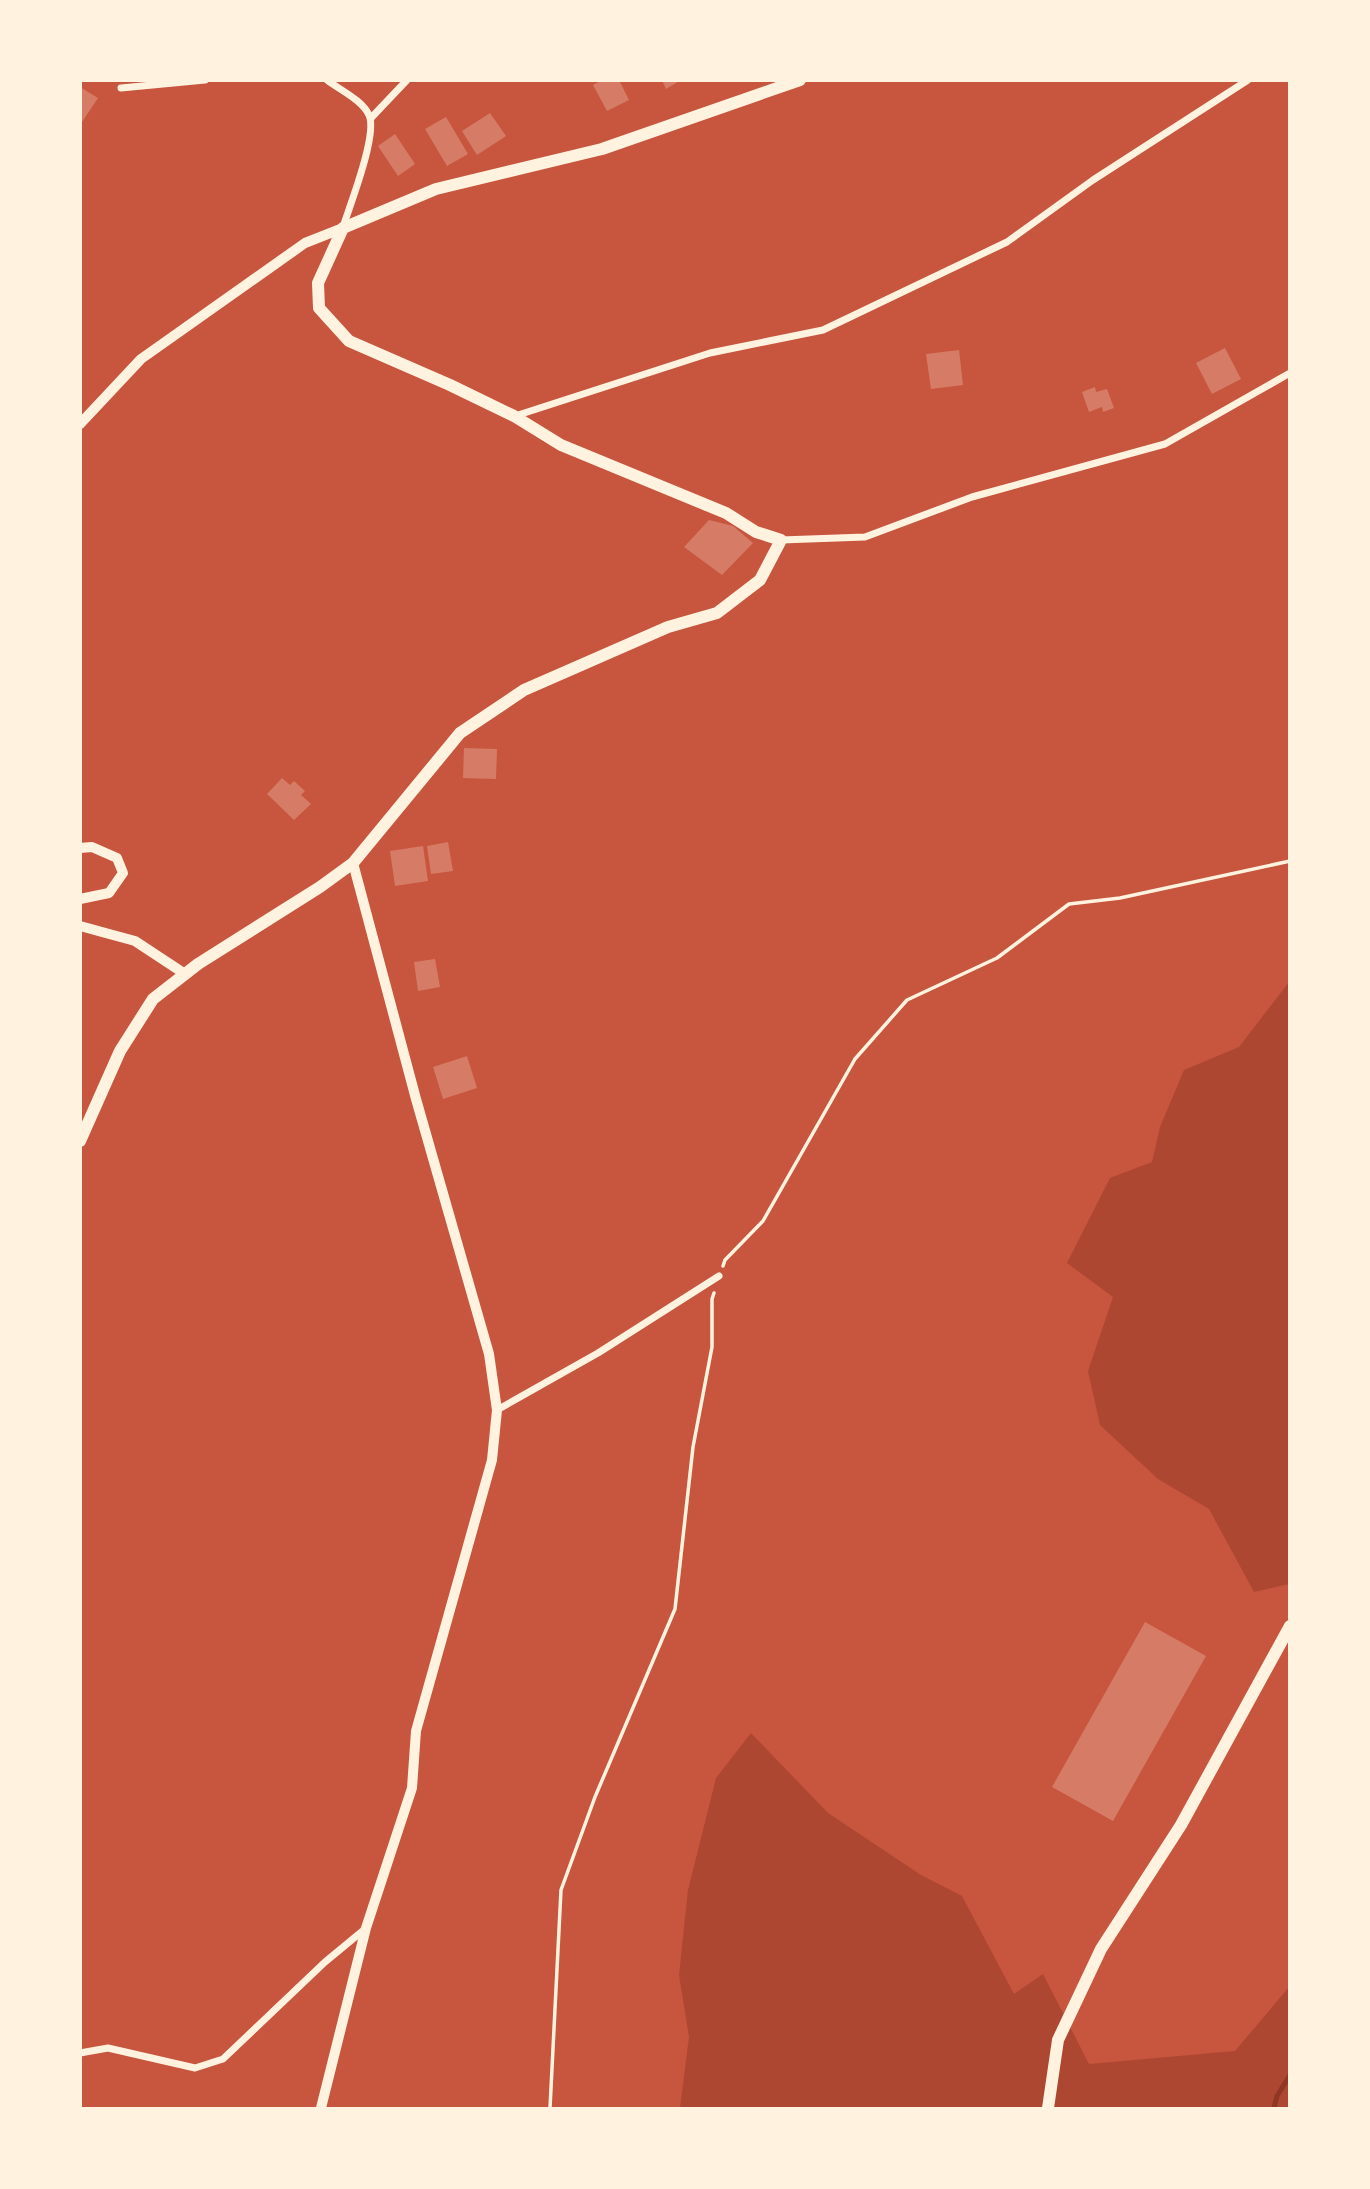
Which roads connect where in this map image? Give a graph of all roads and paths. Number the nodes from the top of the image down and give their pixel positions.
1 (205, 80) edge
2 (327, 80) edge
3 (407, 80) edge
4 (1248, 80) edge
5 (795, 81) edge
6 (121, 88) dead end
7 (371, 118) junction
8 (343, 228) junction
9 (1290, 373) edge
10 (514, 416) junction
11 (80, 424) edge
12 (781, 540) junction
13 (80, 848) edge
14 (1290, 860) edge
15 (353, 863) junction
16 (80, 899) edge
17 (80, 926) edge
18 (185, 974) junction
19 (80, 1141) edge
20 (719, 1276) junction
21 (497, 1410) junction
22 (1290, 1626) edge
23 (366, 1928) junction
24 (80, 2053) edge
25 (321, 2109) edge
26 (550, 2109) edge
27 (1048, 2109) edge

1 - 6 street
2 - 7 street
3 - 7 street
4 - 10 street
5 - 8 main road
7 - 8 street
8 - 10 main road
8 - 11 street
9 - 12 street
10 - 12 main road
12 - 15 main road
13 - 16 street
14 - 20 path
15 - 18 main road
15 - 21 street
17 - 18 street
18 - 19 main road
20 - 21 street
20 - 26 path
21 - 23 street
22 - 27 main road
23 - 24 street
23 - 25 street

